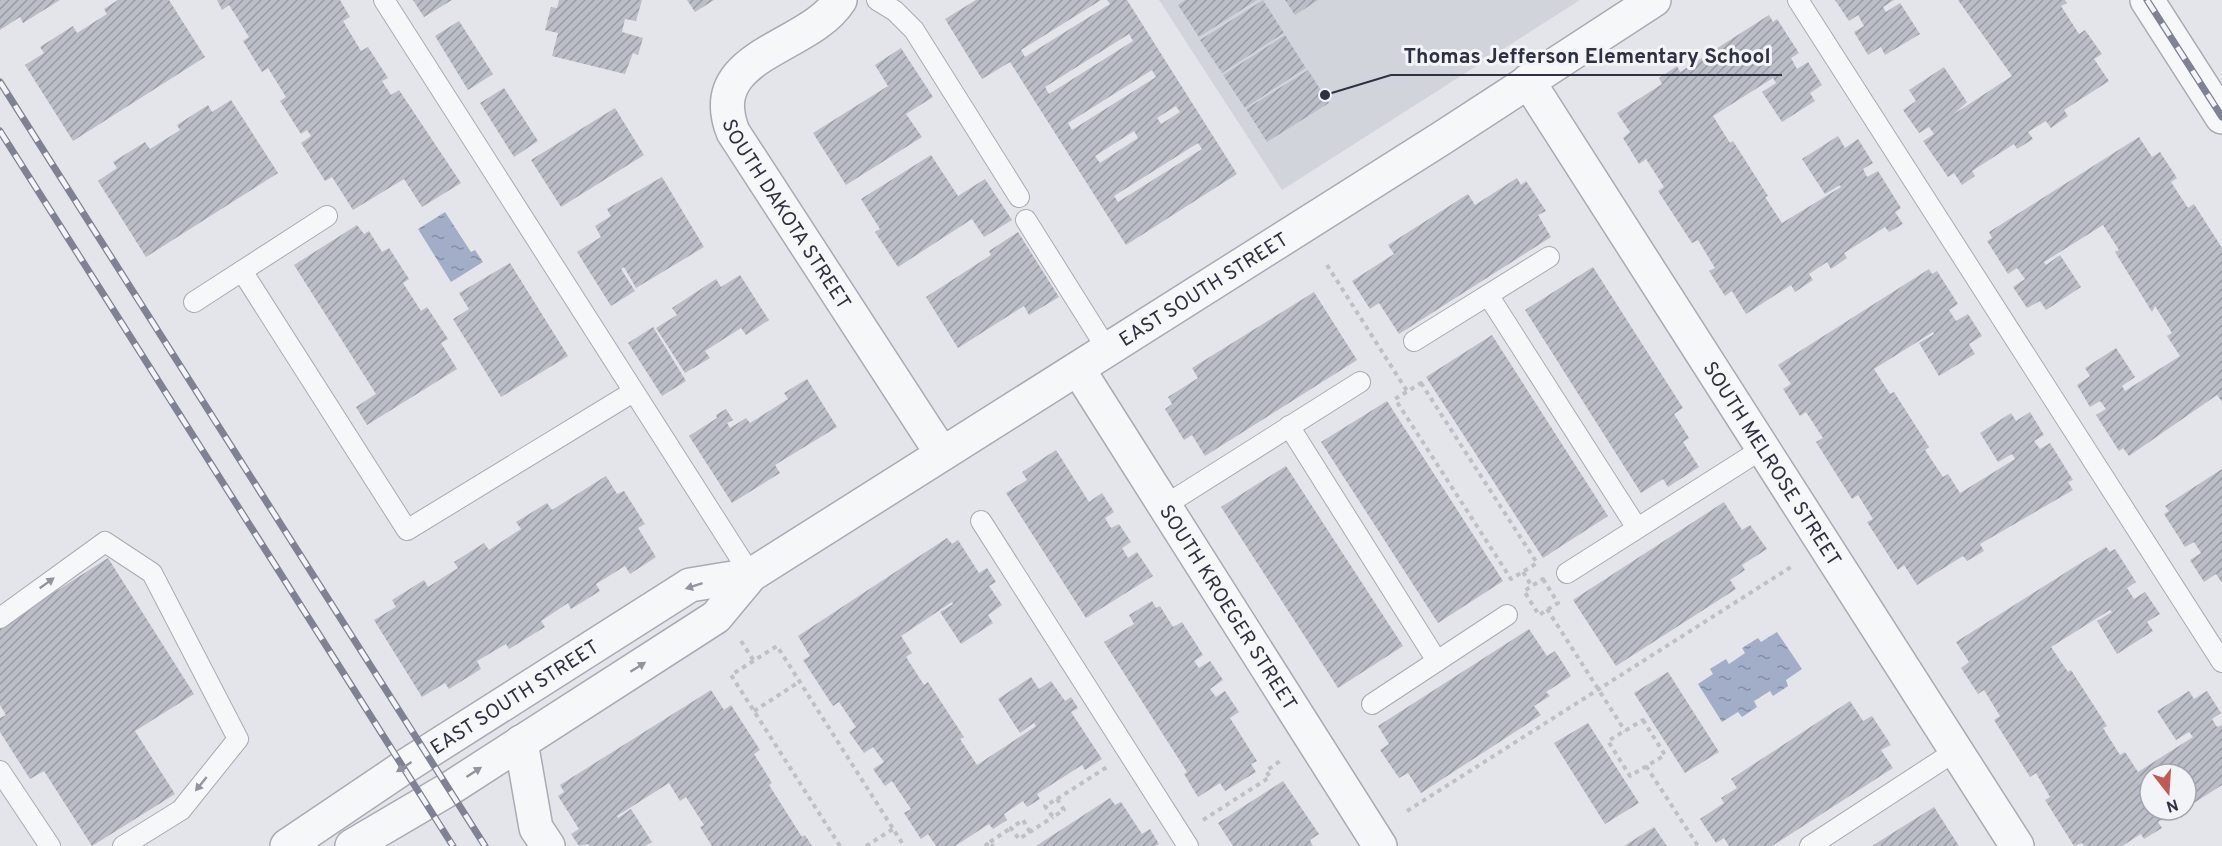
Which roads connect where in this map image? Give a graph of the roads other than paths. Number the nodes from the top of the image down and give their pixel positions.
1 (384, 0) edge
2 (840, 0) edge
3 (877, 0) edge
4 (1654, 0) edge
5 (1798, 0) edge
6 (2147, 0) edge
7 (1528, 81) junction
8 (2222, 117) edge
9 (1019, 197) dead end
10 (327, 216) dead end
11 (1026, 220) dead end
12 (1549, 257) dead end
13 (242, 272) junction
14 (1488, 295) junction
15 (195, 302) dead end
16 (1414, 341) dead end
17 (1107, 349) junction
18 (1078, 369) junction
19 (1360, 382) dead end
20 (633, 392) junction
21 (1289, 426) junction
22 (1762, 449) junction
23 (942, 454) junction
24 (1164, 506) junction
25 (981, 521) dead end
26 (1637, 528) junction
27 (1567, 573) dead end
28 (751, 575) junction
29 (1507, 615) dead end
30 (0, 618) edge
31 (1437, 661) junction
32 (2222, 662) edge
33 (1372, 704) dead end
34 (521, 741) junction
35 (1957, 750) junction
36 (0, 771) edge
37 (542, 837) edge
38 (1836, 839) edge
39 (1184, 840) edge
40 (50, 846) edge
41 (123, 846) edge
42 (287, 846) edge
43 (352, 846) edge
44 (1380, 846) edge
45 (1810, 846) edge
46 (2018, 846) edge

1 - 20 lane
2 - 23 street, SOUTH DAKOTA STREET
3 - 9 lane
4 - 7 street, EAST SOUTH STREET
5 - 32 lane
6 - 8 street
7 - 17 street, EAST SOUTH STREET
7 - 22 street, SOUTH MELROSE STREET
10 - 13 lane
11 - 17 lane
12 - 14 lane
13 - 15 lane
13 - 20 lane
14 - 16 lane
14 - 26 lane
17 - 18 street, EAST SOUTH STREET
18 - 23 street, EAST SOUTH STREET
18 - 24 street, SOUTH KROEGER STREET
19 - 21 lane
20 - 28 lane
21 - 24 lane
21 - 31 lane
22 - 26 lane
22 - 35 street, SOUTH MELROSE STREET
23 - 28 street, EAST SOUTH STREET
24 - 44 street, SOUTH KROEGER STREET
25 - 39 lane
26 - 27 lane
34 -> 28 street, EAST SOUTH STREET
28 -> 42 street, EAST SOUTH STREET
29 - 31 lane
30 -> 41 lane
31 - 33 lane
34 - 37 street
43 -> 34 street, EAST SOUTH STREET
35 - 38 lane
35 - 46 street, SOUTH MELROSE STREET
36 - 40 lane
38 - 45 lane

